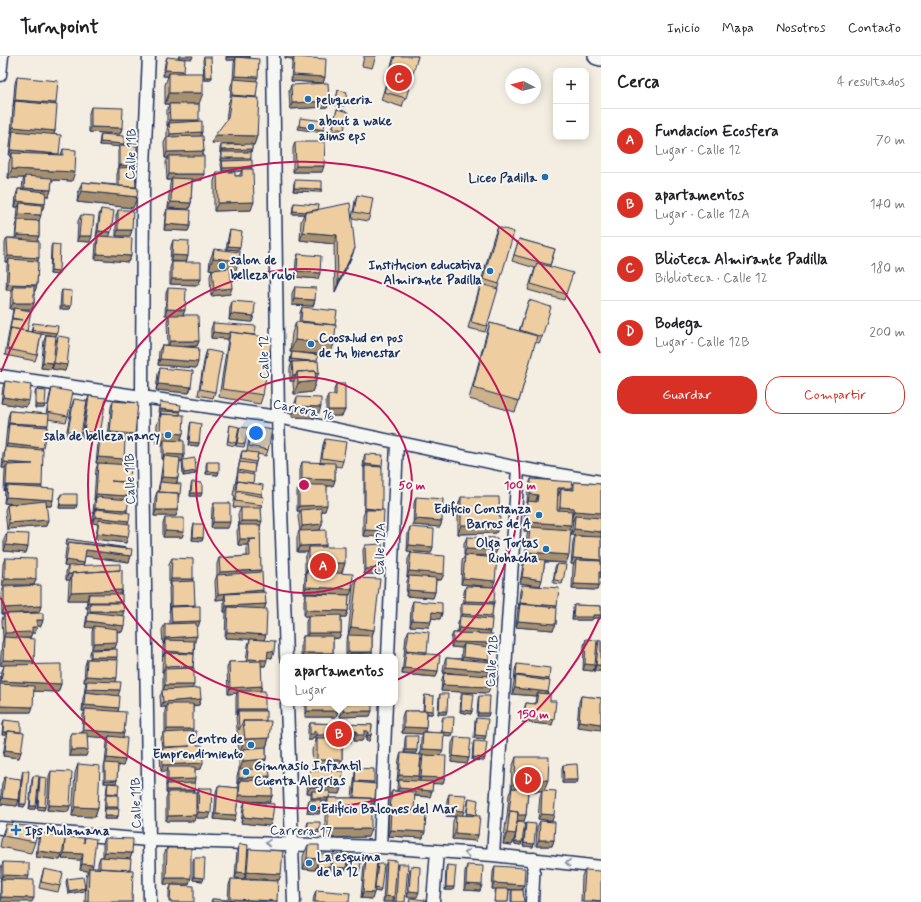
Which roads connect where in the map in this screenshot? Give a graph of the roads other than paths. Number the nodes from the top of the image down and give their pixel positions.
1 (2, 56) edge
2 (149, 56) edge
3 (273, 56) edge
4 (597, 56) edge
5 (601, 57) edge
6 (0, 75) edge
7 (0, 376) edge
8 (142, 396) junction
9 (278, 417) junction
10 (397, 443) junction
11 (518, 468) junction
12 (601, 482) edge
13 (286, 654) edge
14 (388, 654) edge
15 (287, 706) edge
16 (386, 706) edge
17 (0, 828) edge
18 (149, 840) junction
19 (292, 844) junction
20 (380, 847) junction
21 (437, 851) junction
22 (493, 855) junction
23 (534, 859) junction
24 (601, 867) edge
25 (150, 902) edge
26 (294, 902) edge
27 (433, 902) edge
28 (532, 902) edge

1 - 6 street
2 - 8 street, Calle 11B
3 - 9 street, Calle 12
4 - 5 main road
7 - 8 street, Carrera 16
8 - 9 street, Carrera 16
8 - 18 street, Calle 11B
9 - 10 street, Carrera 16
9 - 13 street, Calle 12
10 - 11 street, Carrera 16
10 - 14 street, Calle 12A
11 - 12 street, Carrera 16
11 - 22 street, Calle 12B
15 - 19 street
16 - 20 street
17 - 18 street, Carrera 17
19 -> 18 street, Carrera 17
18 - 25 street, Calle 11B
19 - 20 street, Carrera 17
19 - 26 street
20 - 21 street, Carrera 17
22 -> 21 street, Carrera 17
21 - 27 street
22 - 23 street, Carrera 17
24 -> 23 street, Carrera 17
23 - 28 street

